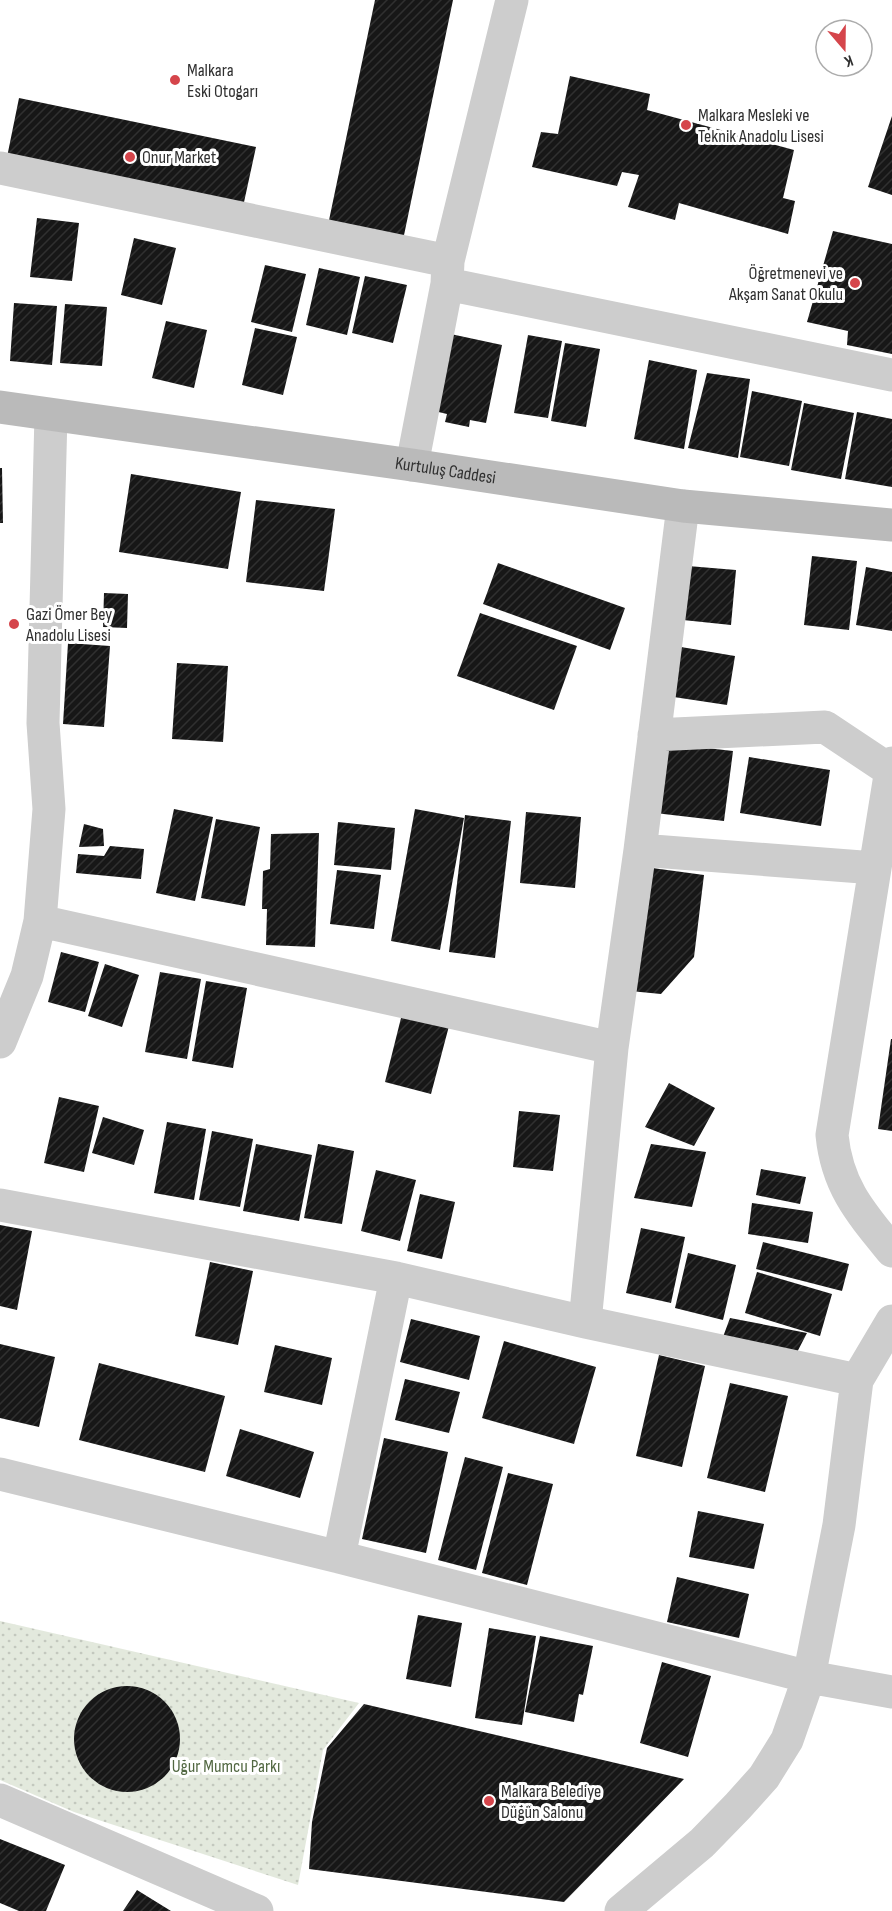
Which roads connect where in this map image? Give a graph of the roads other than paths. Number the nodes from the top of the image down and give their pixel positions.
1 (512, 0) edge
2 (0, 168) edge
3 (447, 273) junction
4 (892, 375) edge
5 (0, 407) edge
6 (51, 416) junction
7 (412, 465) junction
8 (682, 506) junction
9 (892, 525) edge
10 (654, 735) junction
11 (891, 767) edge
12 (640, 850) junction
13 (875, 868) junction
14 (40, 921) junction
15 (1, 1037) edge
16 (612, 1048) junction
17 (0, 1205) edge
18 (892, 1251) edge
19 (396, 1278) junction
20 (892, 1320) edge
21 (585, 1322) junction
22 (857, 1380) junction
23 (0, 1474) edge
24 (339, 1557) junction
25 (808, 1677) junction
26 (892, 1692) edge
27 (0, 1800) edge
28 (257, 1911) edge
29 (621, 1911) edge

1 - 3 street
2 - 3 street
3 - 4 street
3 - 7 street
5 - 6 street, Kurtuluş Caddesi
6 - 7 street, Kurtuluş Caddesi
6 - 14 street
7 - 8 street, Kurtuluş Caddesi
8 - 9 street, Kurtuluş Caddesi
8 - 10 street
10 - 11 street
10 - 12 street
11 - 13 street
12 - 13 street
12 - 16 street
13 - 18 street
14 - 15 street
14 - 16 street
16 - 21 street
17 - 19 street
19 - 21 street
19 - 24 street
20 - 22 street
21 - 22 street
22 - 25 street
23 - 24 street
24 - 25 street
25 - 26 street
25 - 29 street
27 - 28 street

